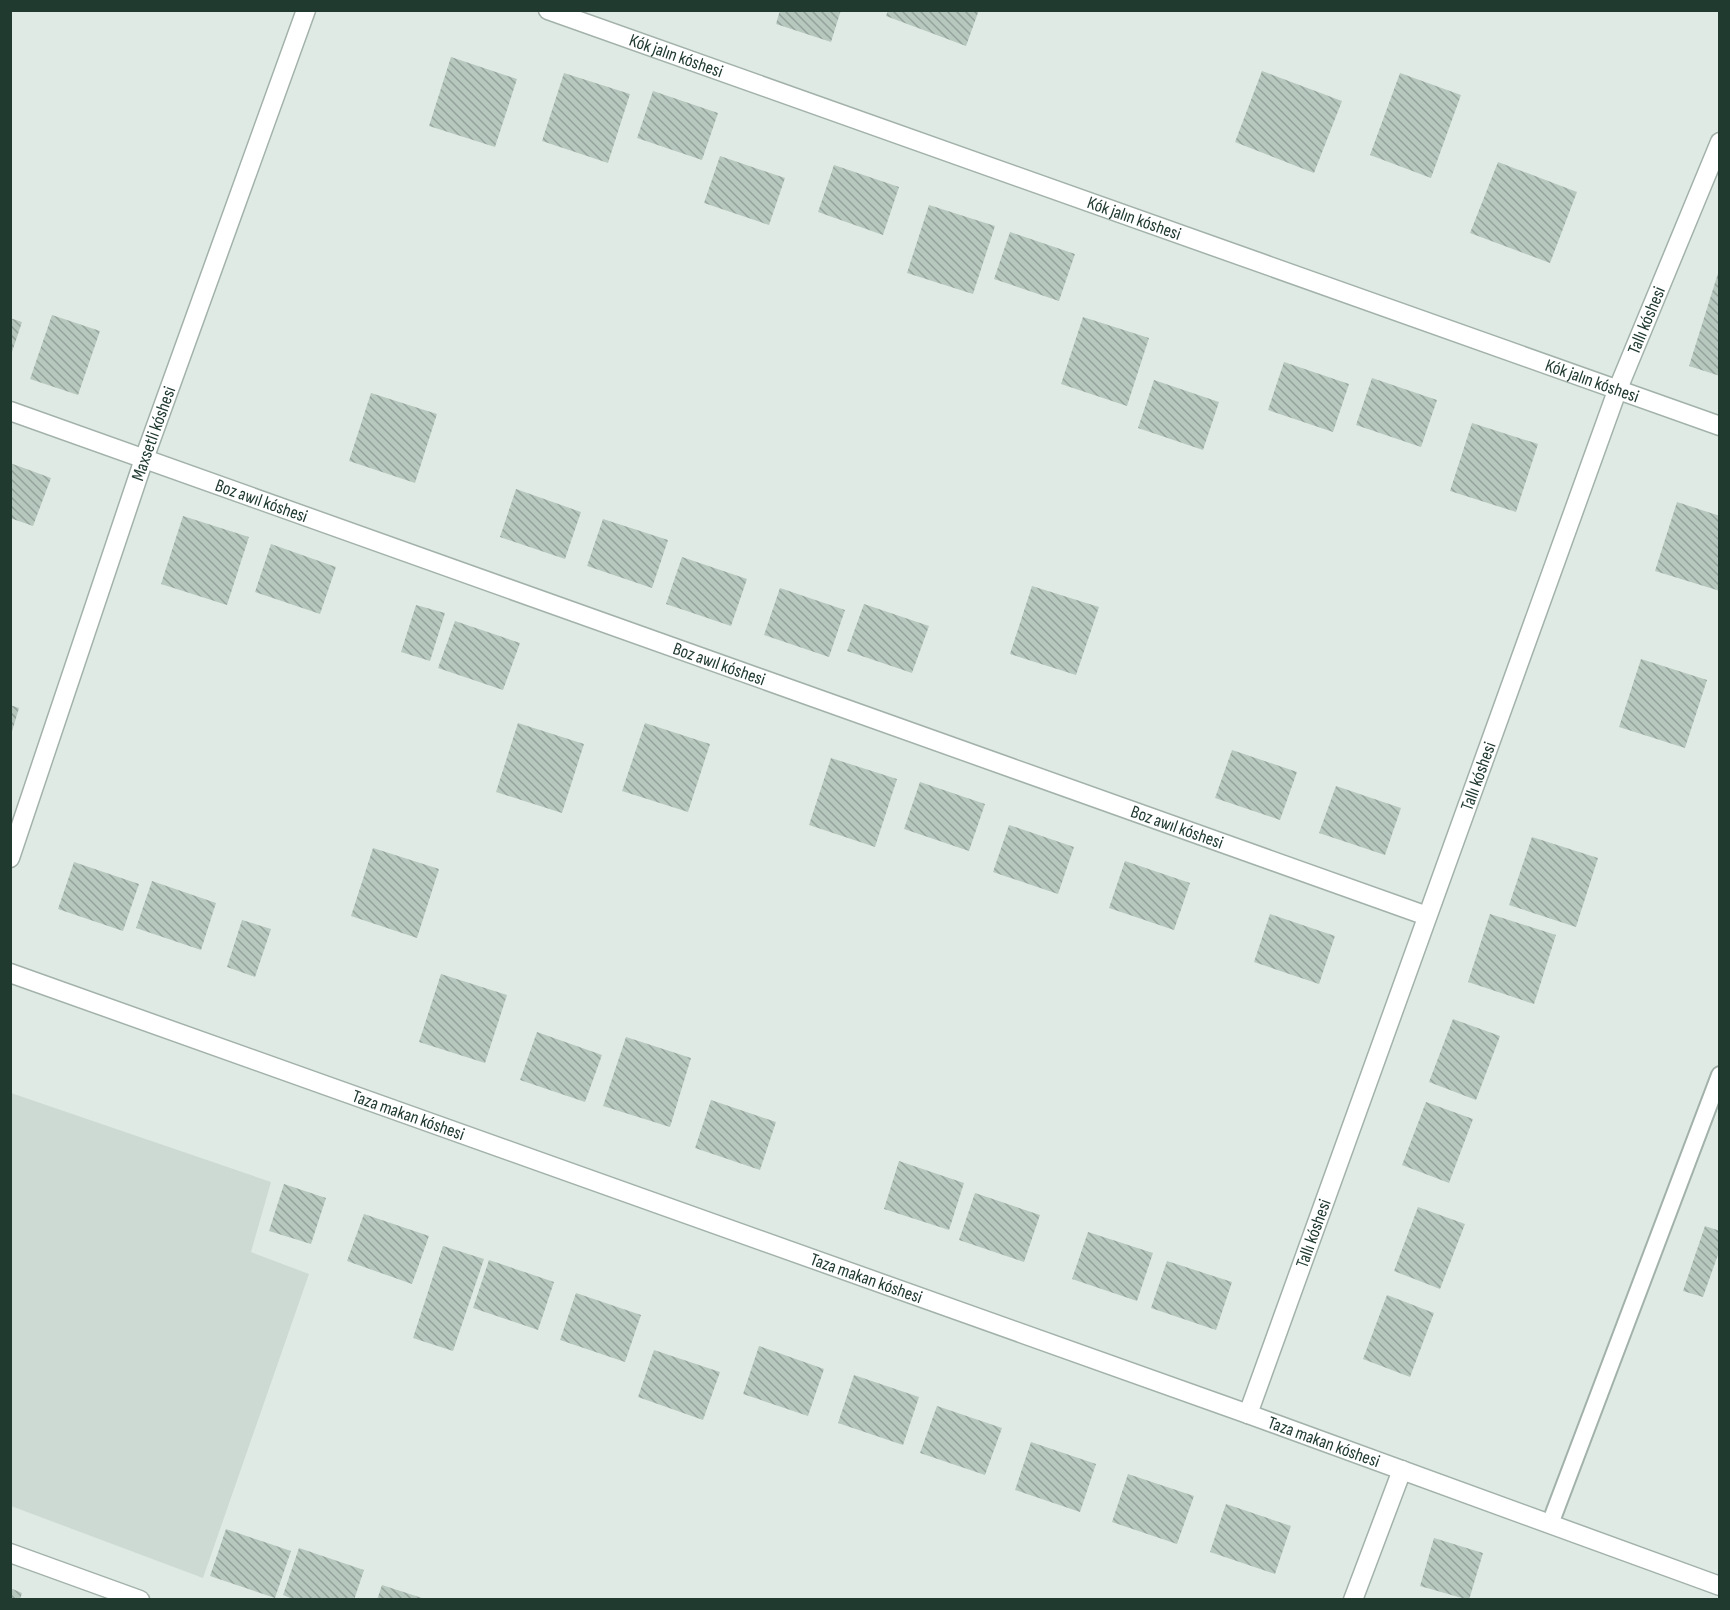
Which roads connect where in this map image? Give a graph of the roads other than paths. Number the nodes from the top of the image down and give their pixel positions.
1 (306, 10) edge
2 (548, 10) edge
3 (1719, 142) edge
4 (1617, 391) junction
5 (10, 411) edge
6 (1719, 426) edge
7 (144, 459) junction
8 (10, 858) edge
9 (1427, 916) junction
10 (10, 973) edge
11 (1719, 1075) edge
12 (1248, 1414) junction
13 (1402, 1470) junction
14 (1550, 1524) junction
15 (10, 1553) edge
16 (1719, 1586) edge
17 (140, 1599) edge
18 (1353, 1599) edge

1 - 7 street, Maxsetli kóshesi
2 - 4 street, Kók jalın kóshesi
3 - 4 street, Tallı kóshesi
4 - 6 street, Kók jalın kóshesi
4 - 9 street, Tallı kóshesi
5 - 7 street, Boz awıl kóshesi
7 - 8 street, Maxsetli kóshesi
7 - 9 street, Boz awıl kóshesi
9 - 12 street, Tallı kóshesi
10 - 12 street, Taza makan kóshesi
11 - 14 lane
12 - 13 street, Taza makan kóshesi
13 - 14 street, Taza makan kóshesi
13 - 18 street
14 - 16 street, Taza makan kóshesi
15 - 17 street

